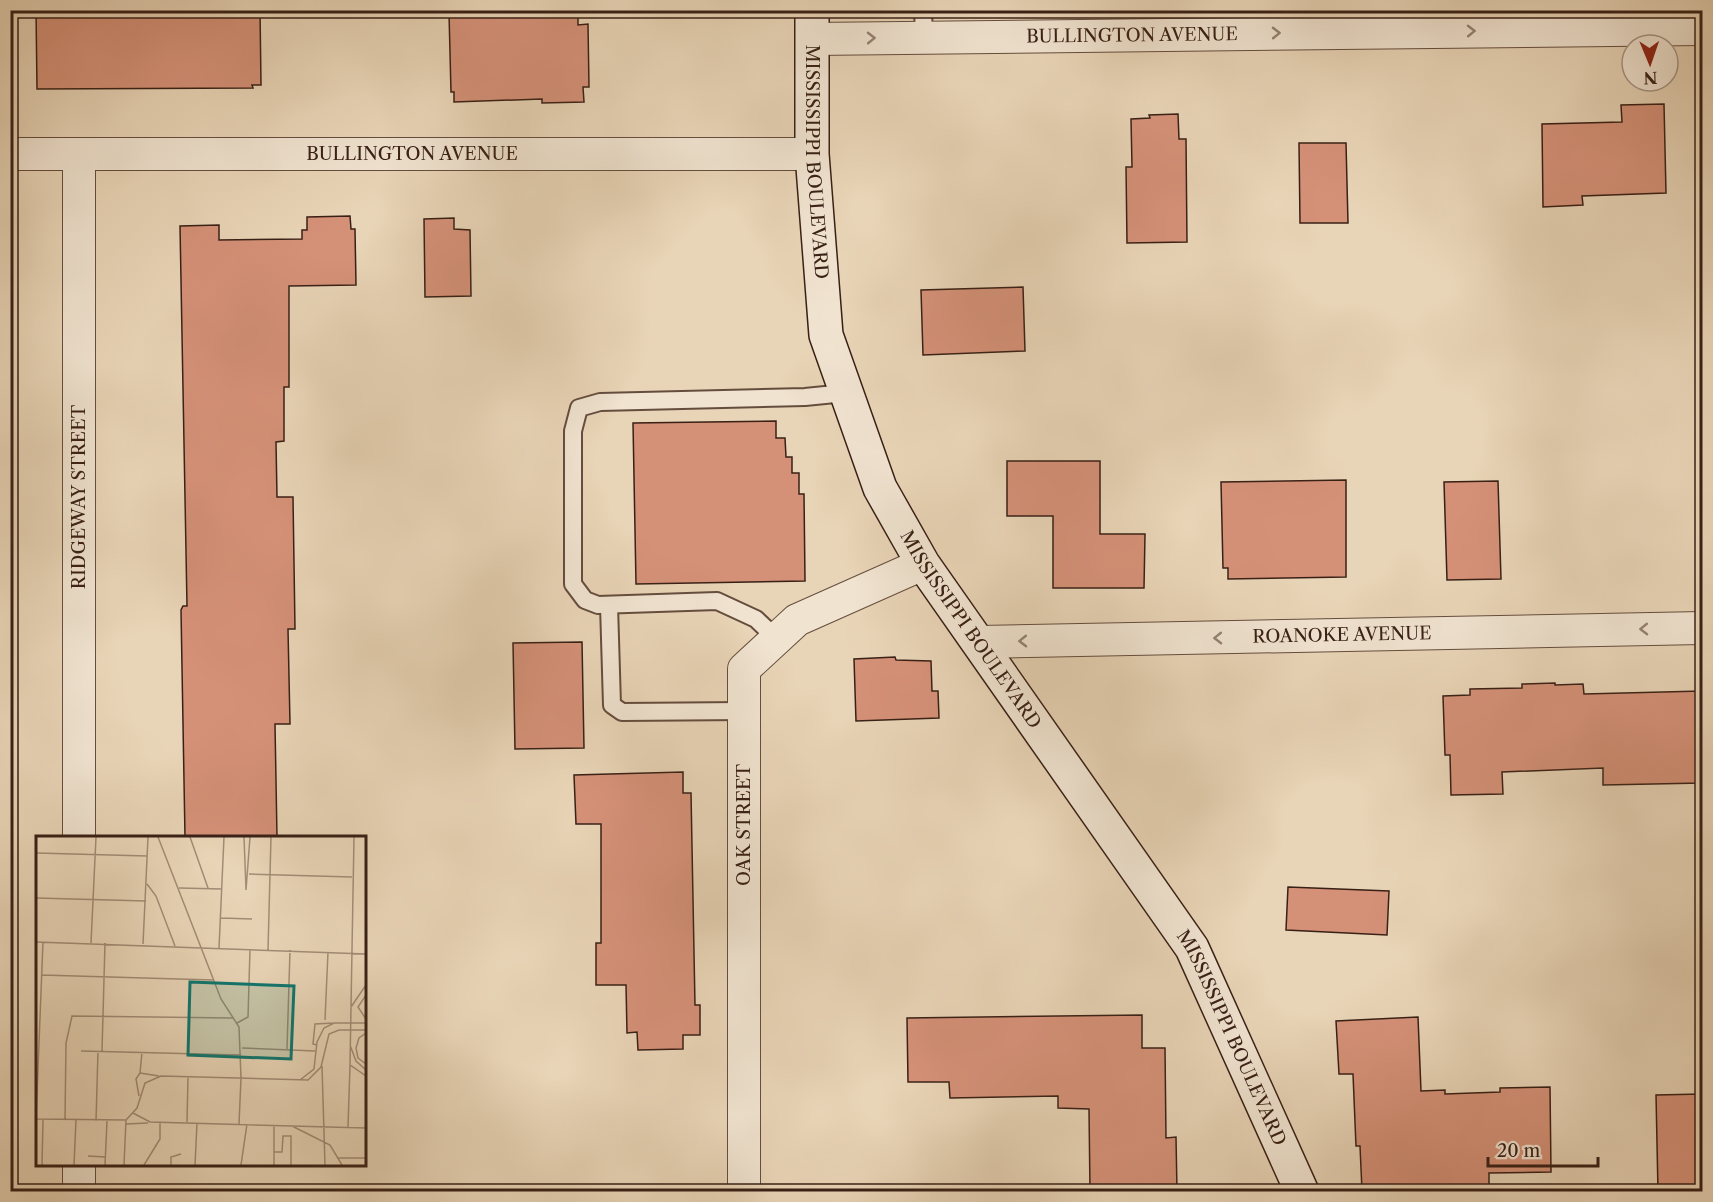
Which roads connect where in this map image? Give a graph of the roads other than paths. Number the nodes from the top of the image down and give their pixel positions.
1 (1320, 22) edge
2 (923, 24) edge
3 (812, 25) edge
4 (1702, 29) edge
5 (10, 154) edge
6 (812, 154) junction
7 (80, 156) junction
8 (845, 393) junction
9 (923, 564) junction
10 (609, 605) junction
11 (1702, 628) edge
12 (776, 638) junction
13 (980, 642) junction
14 (744, 711) junction
15 (79, 836) edge
16 (79, 1166) edge
17 (79, 1191) edge
18 (744, 1191) edge
19 (1302, 1191) edge

2 -> 1 street, BULLINGTON AVENUE
1 -> 4 street, BULLINGTON AVENUE
3 -> 2 street, BULLINGTON AVENUE
3 - 6 main road, MISSISSIPPI BOULEVARD
5 - 7 street, BULLINGTON AVENUE
6 - 7 street, BULLINGTON AVENUE
6 - 8 main road, MISSISSIPPI BOULEVARD
7 - 15 street, RIDGEWAY STREET
8 - 9 main road, MISSISSIPPI BOULEVARD
8 - 10 lane
9 - 12 street, OAK STREET
9 - 13 main road, MISSISSIPPI BOULEVARD
10 - 12 lane
10 - 14 lane
11 -> 13 street, ROANOKE AVENUE
12 - 14 street, OAK STREET
13 - 19 main road, MISSISSIPPI BOULEVARD
14 - 18 street, OAK STREET
16 - 17 street

